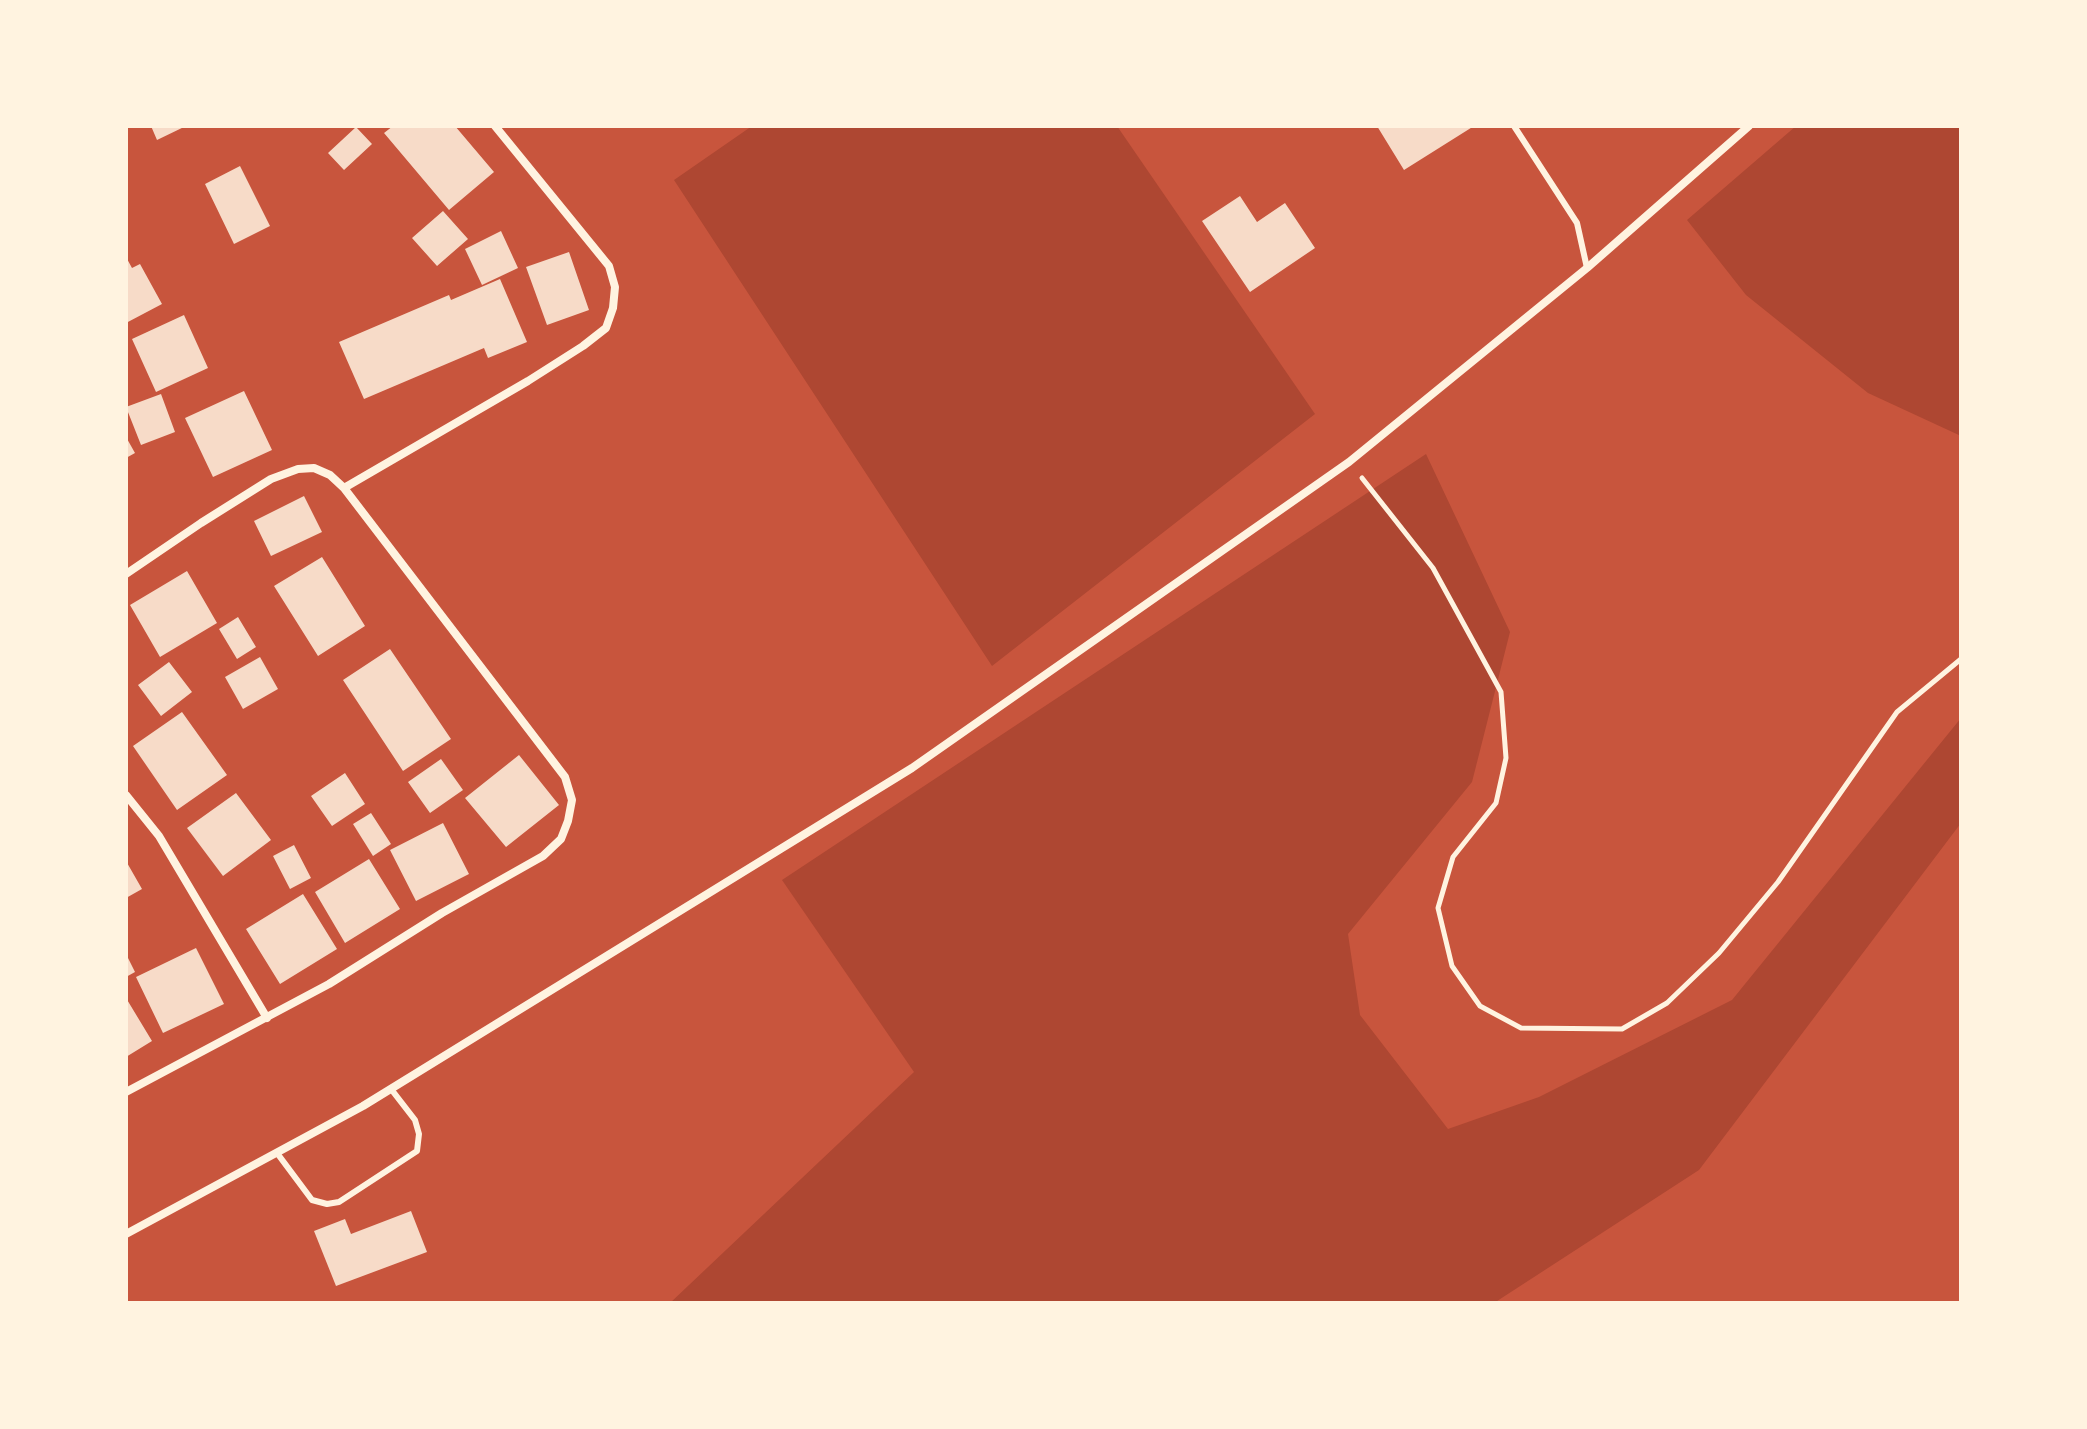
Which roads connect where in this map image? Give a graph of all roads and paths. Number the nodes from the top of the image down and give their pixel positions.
1 (495, 126) edge
2 (1514, 126) edge
3 (1749, 126) edge
4 (1587, 268) junction
5 (1349, 462) junction
6 (344, 488) junction
7 (126, 574) edge
8 (1961, 659) edge
9 (126, 795) edge
10 (267, 1018) junction
11 (391, 1089) junction
12 (126, 1092) edge
13 (277, 1153) junction
14 (126, 1234) edge

1 - 6 street
2 - 4 lane
3 - 4 street
4 - 5 street
5 - 8 path
5 - 11 street
6 - 7 street
6 - 10 street
9 - 10 street
10 - 12 street
11 - 13 street
11 - 13 lane
13 - 14 street

